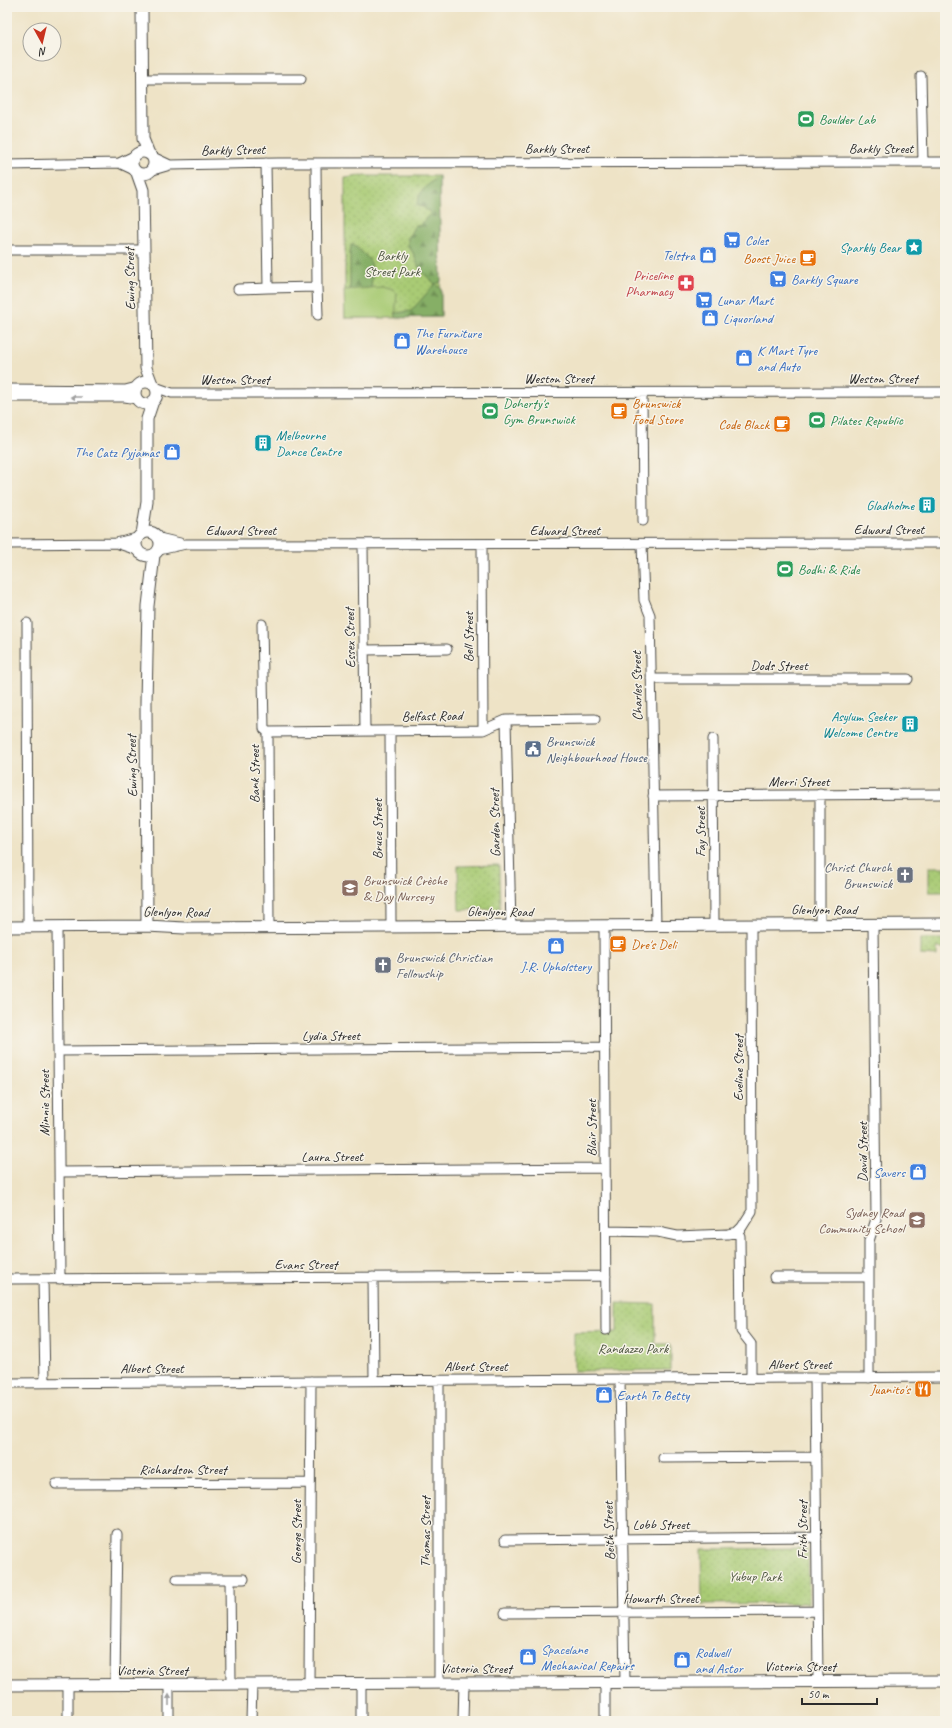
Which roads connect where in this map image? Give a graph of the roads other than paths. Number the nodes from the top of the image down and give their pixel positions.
1 (142, 7) edge
2 (921, 76) dead end
3 (301, 78) dead end
4 (142, 79) junction
5 (143, 139) junction
6 (135, 155) junction
7 (151, 155) junction
8 (923, 162) junction
9 (945, 162) edge
10 (119, 163) junction
11 (266, 163) junction
12 (316, 163) junction
13 (7, 165) edge
14 (170, 165) junction
15 (136, 171) junction
16 (151, 171) junction
17 (143, 190) junction
18 (7, 250) edge
19 (144, 250) junction
20 (317, 287) junction
21 (268, 288) junction
22 (238, 289) dead end
23 (318, 315) dead end
24 (146, 368) junction
25 (138, 386) junction
26 (154, 386) junction
27 (642, 392) junction
28 (945, 392) edge
29 (10, 393) edge
30 (172, 393) junction
31 (139, 400) junction
32 (154, 400) junction
33 (147, 419) junction
34 (147, 502) junction
35 (643, 521) dead end
36 (140, 536) junction
37 (156, 536) junction
38 (116, 543) junction
39 (945, 543) edge
40 (7, 544) edge
41 (186, 544) junction
42 (363, 544) junction
43 (482, 544) junction
44 (642, 544) junction
45 (140, 552) junction
46 (156, 552) junction
47 (148, 606) junction
48 (27, 623) dead end
49 (262, 624) dead end
50 (447, 649) dead end
51 (364, 650) junction
52 (908, 679) dead end
53 (651, 680) junction
54 (595, 719) dead end
55 (506, 720) junction
56 (483, 730) junction
57 (364, 731) junction
58 (390, 731) junction
59 (268, 732) junction
60 (713, 739) dead end
61 (820, 794) junction
62 (945, 794) edge
63 (713, 795) junction
64 (653, 796) junction
65 (820, 924) junction
66 (873, 924) junction
67 (945, 924) edge
68 (656, 925) junction
69 (714, 925) junction
70 (751, 925) junction
71 (148, 926) junction
72 (391, 926) junction
73 (512, 926) junction
74 (604, 926) junction
75 (28, 927) junction
76 (269, 927) junction
77 (7, 928) edge
78 (57, 928) junction
79 (605, 1047) junction
80 (58, 1051) junction
81 (605, 1168) junction
82 (59, 1172) junction
83 (606, 1231) junction
84 (737, 1232) junction
85 (606, 1276) junction
86 (373, 1277) junction
87 (774, 1277) dead end
88 (869, 1277) junction
89 (7, 1279) edge
90 (43, 1279) junction
91 (60, 1279) junction
92 (606, 1330) dead end
93 (945, 1377) edge
94 (751, 1378) junction
95 (815, 1378) junction
96 (869, 1378) junction
97 (620, 1379) junction
98 (374, 1380) junction
99 (439, 1380) junction
100 (311, 1381) junction
101 (7, 1382) edge
102 (45, 1382) junction
103 (816, 1457) junction
104 (662, 1458) dead end
105 (310, 1483) junction
106 (56, 1484) dead end
107 (117, 1534) dead end
108 (817, 1537) junction
109 (623, 1539) junction
110 (505, 1540) dead end
111 (230, 1579) junction
112 (244, 1579) dead end
113 (177, 1580) dead end
114 (817, 1611) junction
115 (624, 1612) junction
116 (505, 1613) dead end
117 (818, 1681) junction
118 (945, 1681) edge
119 (605, 1682) junction
120 (625, 1682) junction
121 (438, 1683) junction
122 (464, 1683) junction
123 (231, 1684) junction
124 (252, 1684) junction
125 (309, 1684) junction
126 (361, 1684) junction
127 (7, 1685) edge
128 (68, 1685) junction
129 (115, 1685) junction
130 (170, 1685) junction
131 (68, 1721) edge
132 (169, 1721) edge
133 (251, 1721) edge
134 (361, 1721) edge
135 (463, 1721) edge
136 (605, 1721) edge

1 - 4 street
2 - 8 street
3 - 4 street
4 - 5 street
5 - 6 street
5 - 7 street
6 - 7 street
6 - 10 street
6 - 15 street
7 - 14 street, Barkly Street
7 - 16 street
8 - 9 street, Barkly Street
8 - 12 street, Barkly Street
10 - 13 street
10 - 15 street
11 - 12 street, Barkly Street
11 - 14 street, Barkly Street
11 - 21 street
12 - 20 street
14 - 16 street, Barkly Street
15 - 16 street
15 - 17 street, Ewing Street
16 - 17 street, Ewing Street
17 - 19 street, Ewing Street
18 - 19 street
19 - 24 street, Ewing Street
20 - 21 street
20 - 23 street
21 - 22 street
24 - 25 street, Ewing Street
24 - 26 street, Ewing Street
25 - 26 street
25 - 29 street
25 - 31 street
26 - 30 street, Weston Street
26 - 32 street
27 - 28 street, Weston Street
27 - 30 street, Weston Street
27 - 35 street
31 -> 29 street
30 - 32 street, Weston Street
31 - 32 street
31 - 33 street
32 - 33 street
33 - 34 street
34 - 36 street
34 - 37 street
36 - 37 street
36 - 38 street
36 - 45 street
37 - 41 street, Edward Street
37 - 46 street
38 - 40 street
38 - 45 street
39 - 44 street, Edward Street
41 - 42 street, Edward Street
41 - 46 street, Edward Street
42 - 43 street, Edward Street
42 - 51 street, Essex Street
43 - 44 street, Edward Street
43 - 56 street, Bell Street
44 - 53 street, Charles Street
45 - 46 street
45 - 47 street, Ewing Street
46 - 47 street, Ewing Street
47 - 71 street, Ewing Street
48 - 75 street
49 - 59 street, Bank Street
50 - 51 street
51 - 57 street, Essex Street
52 - 53 street, Dods Street
53 - 64 street, Charles Street
54 - 55 street, Belfast Road
55 - 56 street, Belfast Road
55 - 73 street, Garden Street
56 - 58 street, Belfast Road
57 - 58 street, Belfast Road
57 - 59 street, Belfast Road
58 - 72 street, Bruce Street
59 - 76 street, Bank Street
60 - 63 street, Fay Street
61 - 62 street, Merri Street
61 - 63 street, Merri Street
61 - 65 street
63 - 64 street, Merri Street
63 - 69 street, Fay Street
64 - 68 street, Charles Street
65 - 66 street, Glenlyon Road
65 - 70 street, Glenlyon Road
66 - 67 street, Glenlyon Road
66 - 88 street, David Street
68 - 69 street, Glenlyon Road
68 - 74 street, Glenlyon Road
69 - 70 street, Glenlyon Road
70 - 84 street, Eveline Street
71 - 76 street, Glenlyon Road
71 - 78 street, Glenlyon Road
72 - 73 street, Glenlyon Road
72 - 76 street, Glenlyon Road
73 - 74 street, Glenlyon Road
74 - 79 street, Blair Street
75 - 77 street, Glenlyon Road
75 - 78 street, Glenlyon Road
78 - 80 street, Minnie Street
79 - 80 street, Lydia Street
79 - 81 street, Blair Street
80 - 82 street, Minnie Street
81 - 82 street, Laura Street
81 - 83 street, Blair Street
82 - 91 street, Minnie Street
83 - 84 street
83 - 85 street, Blair Street
84 - 94 street
85 - 86 street, Evans Street
85 - 92 street, Blair Street
86 - 91 street, Evans Street
86 - 98 street
87 - 88 street
88 - 96 street, David Street
89 - 90 street, Evans Street
90 - 91 street, Evans Street
90 - 102 street
93 - 96 street, Albert Street
94 - 95 street, Albert Street
94 - 97 street, Albert Street
95 - 96 street, Albert Street
95 - 103 street, Frith Street
97 - 99 street, Albert Street
97 - 109 street, Beith Street
98 - 99 street, Albert Street
98 - 100 street, Albert Street
99 - 121 street, Thomas Street
100 - 102 street, Albert Street
100 - 105 street, George Street
101 - 102 street, Albert Street
103 - 104 street
103 - 108 street, Frith Street
105 - 106 street, Richardson Street
105 - 125 street, George Street
107 - 129 street
108 - 109 street, Lobb Street
108 - 114 street, Frith Street
109 - 110 street, Lobb Street
109 - 115 street, Beith Street
111 - 112 street
111 - 113 street
111 - 123 street
114 - 115 street, Howarth Street
114 - 117 street, Frith Street
115 - 116 street, Howarth Street
115 - 120 street, Beith Street
117 - 118 street, Victoria Street
117 - 120 street, Victoria Street
119 - 120 street, Victoria Street
119 - 122 street, Victoria Street
119 - 136 street
121 - 122 street, Victoria Street
121 - 126 street, Victoria Street
122 - 135 street
123 - 124 street, Victoria Street
123 - 130 street, Victoria Street
124 - 125 street, Victoria Street
124 - 133 street
125 - 126 street, Victoria Street
126 - 134 street
127 - 128 street, Victoria Street
128 - 129 street, Victoria Street
128 - 131 street
129 - 130 street, Victoria Street
132 -> 130 street

